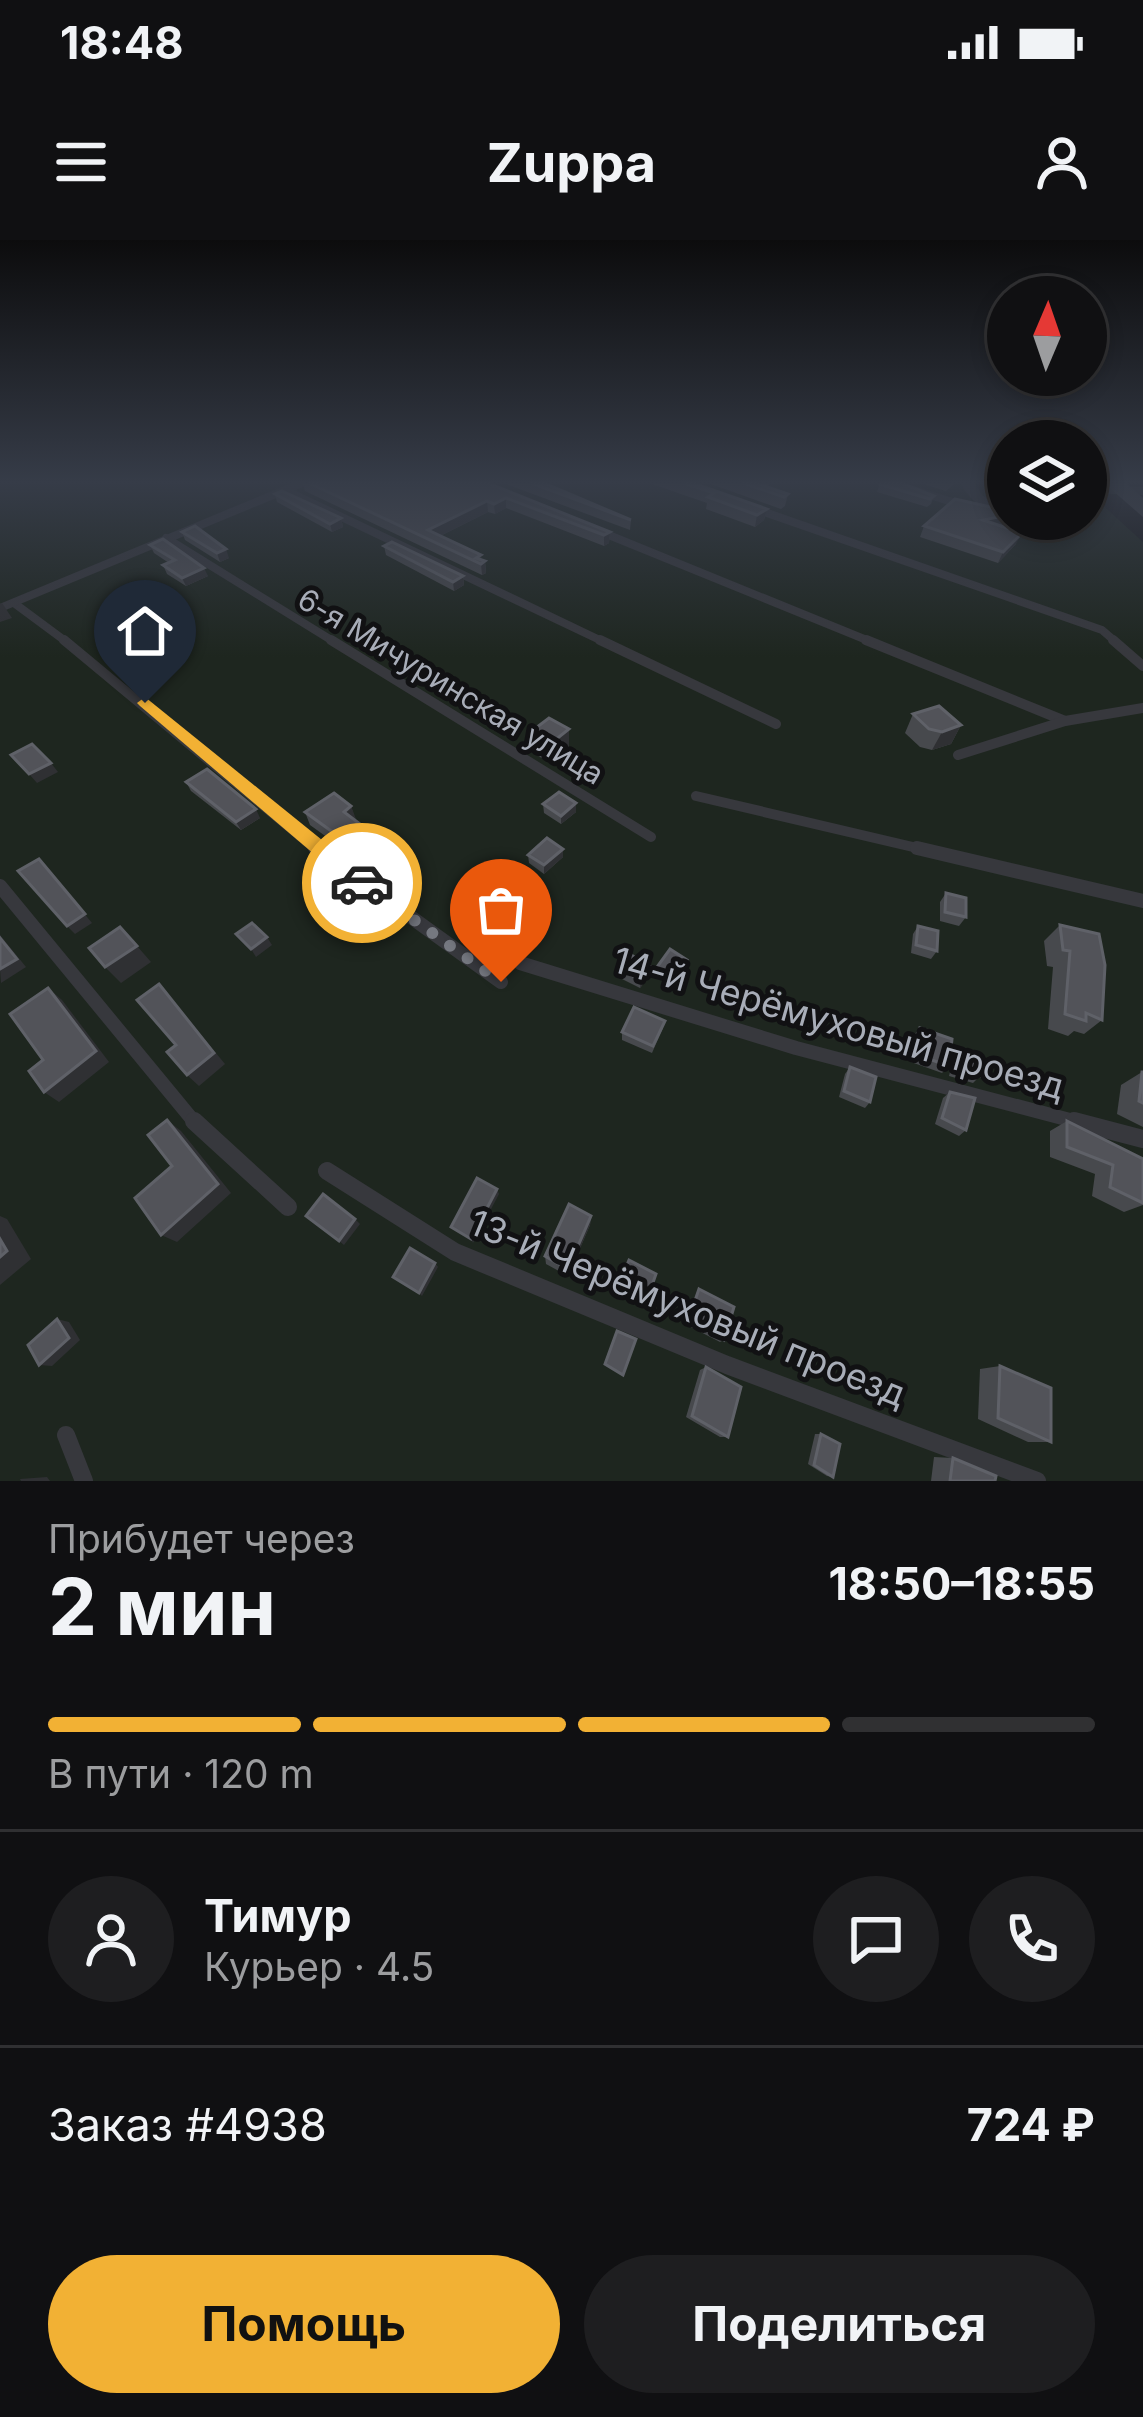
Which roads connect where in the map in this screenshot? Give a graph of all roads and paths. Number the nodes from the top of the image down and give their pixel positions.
1 (159, 541) edge
2 (171, 541) edge
3 (392, 541) edge
4 (622, 541) edge
5 (847, 541) edge
6 (14, 603) junction
7 (0, 608) edge
8 (1143, 665) edge
9 (1143, 708) edge
10 (1065, 721) junction
11 (776, 724) dead end
12 (958, 754) dead end
13 (696, 796) dead end
14 (651, 837) dead end
15 (0, 886) edge
16 (1143, 901) edge
17 (520, 963) dead end
18 (501, 982) dead end
19 (1143, 1139) edge
20 (327, 1171) dead end
21 (288, 1207) dead end
22 (66, 1435) dead end
23 (84, 1481) edge
24 (1037, 1481) edge

1 - 6 lane
2 - 14 lane, 6-я Мичуринская улица
3 - 11 lane
4 - 10 lane
5 - 8 lane
6 - 7 lane
6 - 18 lane
9 - 10 lane
10 - 12 lane
13 - 16 lane
15 - 21 lane
17 - 19 lane, 14-й Черёмуховый проезд
20 - 24 lane, 13-й Черёмуховый проезд
22 - 23 lane

